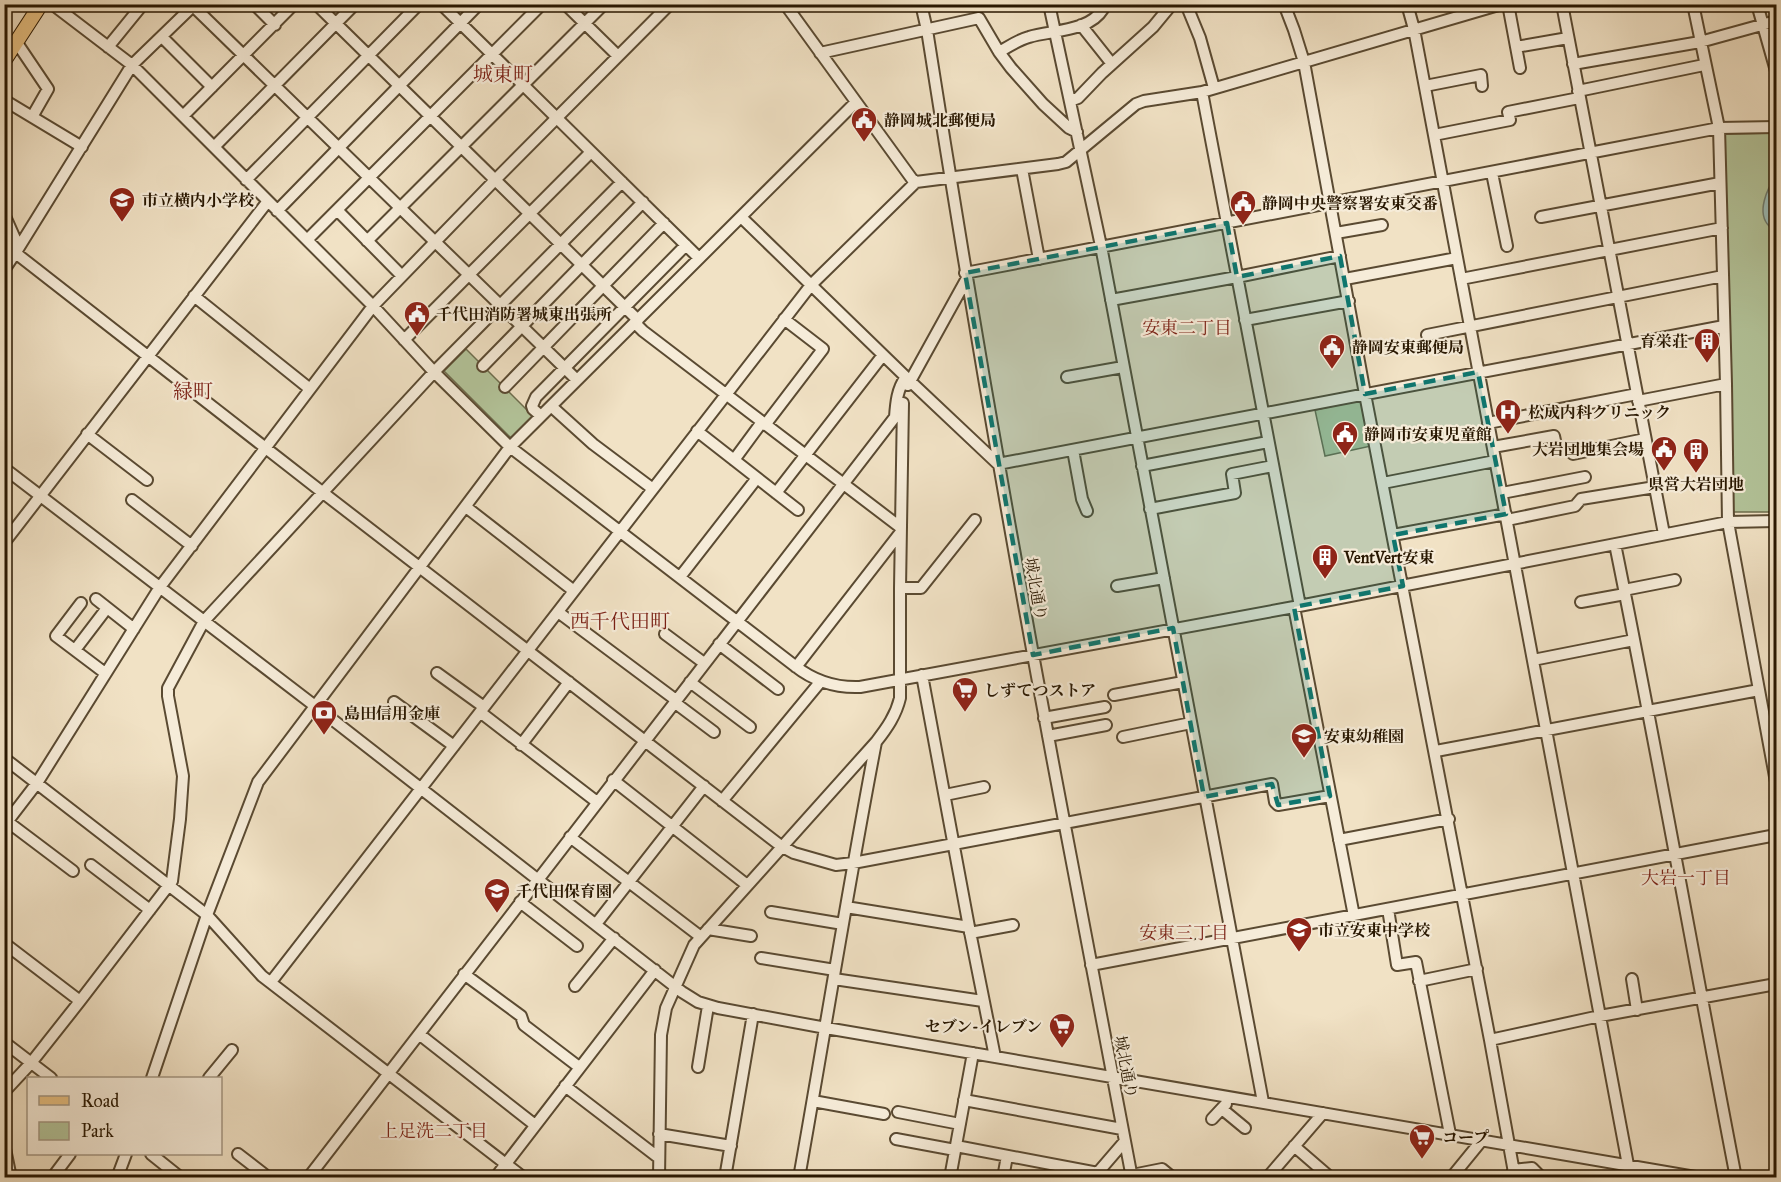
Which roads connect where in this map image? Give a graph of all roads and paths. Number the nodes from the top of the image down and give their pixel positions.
1 (41, 4) edge
2 (52, 4) edge
3 (142, 4) edge
4 (254, 4) edge
5 (294, 4) edge
6 (316, 4) edge
7 (355, 4) edge
8 (419, 4) edge
9 (441, 4) edge
10 (479, 4) edge
11 (542, 4) edge
12 (565, 4) edge
13 (604, 4) edge
14 (670, 4) edge
15 (785, 4) edge
16 (921, 4) edge
17 (1049, 4) edge
18 (1102, 4) edge
19 (1155, 4) edge
20 (1172, 4) edge
21 (1186, 4) edge
22 (1284, 4) edge
23 (1407, 4) edge
24 (1502, 4) edge
25 (1508, 4) edge
26 (1562, 4) edge
27 (1693, 4) edge
28 (1757, 4) edge
29 (194, 5) edge
30 (1164, 14) junction
31 (1776, 21) edge
32 (460, 23) junction
33 (585, 23) junction
34 (336, 24) junction
35 (1763, 24) junction
36 (275, 25) junction
37 (1081, 26) junction
38 (1414, 29) junction
39 (927, 30) junction
40 (1055, 32) junction
41 (162, 37) junction
42 (1568, 38) junction
43 (1700, 42) junction
44 (16, 43) junction
45 (108, 47) junction
46 (1516, 47) junction
47 (999, 52) junction
48 (820, 53) junction
49 (368, 55) junction
50 (492, 55) junction
51 (244, 56) junction
52 (618, 56) junction
53 (4, 62) edge
54 (1304, 62) junction
55 (1112, 64) junction
56 (1573, 64) junction
57 (1704, 64) junction
58 (132, 65) junction
59 (1520, 68) dead end
60 (1776, 71) edge
61 (400, 85) junction
62 (523, 85) junction
63 (274, 86) junction
64 (1425, 86) junction
65 (1482, 86) dead end
66 (212, 87) junction
67 (1214, 88) junction
68 (1202, 92) junction
69 (1578, 94) junction
70 (4, 100) edge
71 (1070, 101) junction
72 (855, 103) junction
73 (431, 115) junction
74 (183, 116) junction
75 (32, 117) junction
76 (307, 117) junction
77 (557, 119) junction
78 (1776, 127) edge
79 (1719, 128) junction
80 (1077, 132) junction
81 (1434, 135) junction
82 (462, 146) junction
83 (82, 147) junction
84 (214, 147) junction
85 (338, 148) junction
86 (1081, 150) junction
87 (591, 152) junction
88 (1590, 154) junction
89 (1022, 169) junction
90 (1492, 173) junction
91 (368, 178) junction
92 (950, 179) junction
93 (246, 180) junction
94 (495, 180) junction
95 (622, 182) junction
96 (916, 182) junction
97 (1443, 182) junction
98 (1720, 183) junction
99 (268, 201) junction
100 (643, 202) junction
101 (1331, 202) junction
102 (1600, 206) junction
103 (400, 208) junction
104 (337, 210) junction
105 (277, 211) junction
106 (530, 213) junction
107 (4, 214) edge
108 (741, 217) junction
109 (1541, 217) dead end
110 (1227, 223) junction
111 (664, 224) junction
112 (1382, 225) dead end
113 (1722, 228) junction
114 (1336, 233) junction
115 (307, 240) junction
116 (367, 241) junction
117 (434, 242) junction
118 (561, 243) junction
119 (4, 244) edge
120 (686, 245) junction
121 (1101, 246) junction
122 (1506, 246) dead end
123 (1609, 250) junction
124 (16, 252) junction
125 (1340, 256) junction
126 (699, 258) junction
127 (1457, 258) junction
128 (1039, 259) junction
129 (582, 264) junction
130 (4, 270) edge
131 (468, 275) junction
132 (402, 276) junction
133 (966, 276) junction
134 (1723, 276) junction
135 (1237, 277) junction
136 (1345, 279) junction
137 (1461, 279) junction
138 (811, 285) junction
139 (604, 286) junction
140 (194, 296) junction
141 (1618, 296) junction
142 (1111, 300) junction
143 (1348, 301) junction
144 (499, 305) junction
145 (373, 306) junction
146 (626, 307) junction
147 (784, 319) junction
148 (1245, 320) junction
149 (637, 322) junction
150 (1470, 326) junction
151 (1724, 326) junction
152 (522, 327) junction
153 (1427, 335) dead end
154 (404, 340) junction
155 (1627, 344) junction
156 (544, 348) junction
157 (148, 355) junction
158 (883, 355) junction
159 (483, 366) dead end
160 (1123, 367) junction
161 (565, 368) junction
162 (434, 372) junction
163 (1478, 372) junction
164 (1066, 377) dead end
165 (908, 379) junction
166 (577, 380) junction
167 (1726, 384) junction
168 (505, 387) dead end
169 (310, 389) junction
170 (726, 393) junction
171 (1365, 394) junction
172 (1638, 398) junction
173 (551, 406) junction
174 (1263, 414) junction
175 (541, 416) junction
176 (764, 423) junction
177 (1488, 423) junction
178 (698, 431) junction
179 (87, 434) junction
180 (1137, 438) junction
181 (1646, 439) junction
182 (1268, 442) junction
183 (510, 447) junction
184 (1493, 447) junction
185 (266, 448) junction
186 (1073, 450) junction
187 (1557, 450) dead end
188 (1573, 454) dead end
189 (805, 455) junction
190 (734, 460) junction
191 (1496, 461) junction
192 (998, 464) junction
193 (1142, 466) junction
194 (1273, 466) junction
195 (4, 468) edge
196 (1585, 477) dead end
197 (757, 478) junction
198 (147, 480) dead end
199 (1383, 483) junction
200 (843, 484) junction
201 (1655, 487) junction
202 (653, 489) junction
203 (322, 492) junction
204 (776, 493) junction
205 (1502, 493) junction
206 (40, 496) junction
207 (132, 500) dead end
208 (466, 507) junction
209 (1150, 509) junction
210 (798, 510) dead end
211 (1087, 512) dead end
212 (1506, 517) junction
213 (975, 520) dead end
214 (1776, 521) edge
215 (1728, 522) junction
216 (900, 530) junction
217 (620, 531) junction
218 (1664, 534) junction
219 (1393, 535) junction
220 (4, 543) edge
221 (1615, 544) junction
222 (192, 546) junction
223 (1515, 563) junction
224 (420, 567) junction
225 (680, 577) junction
226 (1164, 578) junction
227 (1675, 580) dead end
228 (1117, 586) dead end
229 (1403, 586) junction
230 (160, 587) junction
231 (900, 588) junction
232 (574, 591) junction
233 (1625, 592) junction
234 (96, 598) dead end
235 (1581, 602) dead end
236 (81, 603) dead end
237 (1297, 606) junction
238 (107, 608) junction
239 (558, 612) junction
240 (204, 621) junction
241 (737, 621) junction
242 (134, 628) junction
243 (1173, 628) junction
244 (665, 634) dead end
245 (1634, 640) junction
246 (719, 644) junction
247 (75, 650) junction
248 (528, 650) junction
249 (1033, 655) junction
250 (1533, 660) junction
251 (704, 663) junction
252 (796, 667) junction
253 (105, 673) junction
254 (437, 673) dead end
255 (922, 675) junction
256 (900, 680) junction
257 (690, 681) junction
258 (821, 681) junction
259 (569, 682) junction
260 (1183, 682) junction
261 (778, 689) dead end
262 (1759, 690) junction
263 (1113, 694) dead end
264 (675, 701) junction
265 (394, 702) dead end
266 (315, 706) junction
267 (1105, 707) dead end
268 (482, 709) junction
269 (1648, 711) junction
270 (1044, 718) junction
271 (1191, 723) junction
272 (1106, 725) dead end
273 (750, 727) dead end
274 (1545, 730) junction
275 (714, 732) dead end
276 (1048, 736) junction
277 (1123, 737) dead end
278 (644, 741) junction
279 (876, 742) junction
280 (521, 745) junction
281 (454, 746) junction
282 (1436, 751) junction
283 (4, 758) edge
284 (613, 780) junction
285 (1776, 782) edge
286 (37, 783) junction
287 (704, 786) junction
288 (422, 788) junction
289 (984, 788) dead end
290 (945, 795) junction
291 (1330, 796) junction
292 (1204, 797) junction
293 (722, 801) junction
294 (597, 802) junction
295 (1449, 819) junction
296 (1064, 822) junction
297 (6, 824) edge
298 (672, 826) junction
299 (1776, 835) edge
300 (570, 837) junction
301 (1339, 840) junction
302 (954, 843) junction
303 (781, 846) junction
304 (1674, 855) junction
305 (853, 863) junction
306 (91, 865) dead end
307 (73, 871) dead end
308 (1574, 873) junction
309 (538, 879) junction
310 (628, 882) junction
311 (169, 885) junction
312 (747, 885) junction
313 (1463, 895) junction
314 (520, 902) junction
315 (846, 907) junction
316 (1388, 909) junction
317 (150, 910) junction
318 (771, 912) dead end
319 (207, 915) junction
320 (1354, 916) junction
321 (596, 924) junction
322 (843, 924) junction
323 (1013, 925) dead end
324 (969, 930) junction
325 (704, 933) junction
326 (751, 936) dead end
327 (614, 938) junction
328 (1232, 939) junction
329 (4, 943) edge
330 (577, 946) dead end
331 (761, 958) dead end
332 (1091, 965) junction
333 (1477, 969) junction
334 (655, 970) junction
335 (464, 974) junction
336 (835, 974) junction
337 (1632, 980) dead end
338 (1419, 981) junction
339 (271, 982) junction
340 (1776, 984) edge
341 (575, 986) dead end
342 (675, 986) junction
343 (1701, 998) junction
344 (80, 1001) junction
345 (984, 1001) junction
346 (708, 1006) junction
347 (1637, 1010) junction
348 (753, 1014) junction
349 (1600, 1016) junction
350 (826, 1028) junction
351 (419, 1034) junction
352 (1491, 1040) junction
353 (4, 1042) edge
354 (232, 1050) dead end
355 (973, 1053) junction
356 (995, 1056) junction
357 (31, 1063) junction
358 (579, 1067) junction
359 (698, 1067) dead end
360 (388, 1072) junction
361 (50, 1077) edge
362 (152, 1077) edge
363 (210, 1077) edge
364 (1112, 1077) junction
365 (565, 1086) junction
366 (4, 1092) edge
367 (1232, 1097) junction
368 (964, 1100) junction
369 (813, 1101) junction
370 (1263, 1102) junction
371 (1222, 1109) junction
372 (898, 1112) dead end
373 (1323, 1113) junction
374 (884, 1114) dead end
375 (1212, 1119) dead end
376 (960, 1124) junction
377 (535, 1125) junction
378 (1245, 1128) dead end
379 (1122, 1129) junction
380 (659, 1134) junction
381 (1450, 1134) junction
382 (896, 1139) dead end
383 (1482, 1140) junction
384 (1125, 1141) junction
385 (4, 1144) edge
386 (1509, 1145) junction
387 (731, 1146) junction
388 (1294, 1146) junction
389 (955, 1148) junction
390 (1538, 1150) junction
391 (238, 1154) dead end
392 (66, 1155) edge
393 (126, 1155) edge
394 (152, 1155) edge
395 (1007, 1156) junction
396 (659, 1158) junction
397 (506, 1164) junction
398 (1628, 1165) junction
399 (1532, 1168) junction
400 (1514, 1174) edge
401 (1096, 1175) edge
402 (1132, 1176) edge
403 (11, 1178) edge
404 (51, 1178) edge
405 (117, 1178) edge
406 (181, 1178) edge
407 (269, 1178) edge
408 (308, 1178) edge
409 (495, 1178) edge
410 (524, 1178) edge
411 (659, 1178) edge
412 (725, 1178) edge
413 (799, 1178) edge
414 (950, 1178) edge
415 (1003, 1178) edge
416 (1173, 1178) edge
417 (1267, 1178) edge
418 (1331, 1178) edge
419 (1451, 1178) edge
420 (1542, 1178) edge
421 (1701, 1178) edge
422 (1736, 1178) edge

1 - 44 main road
2 - 45 street
3 - 45 street
4 - 36 street
5 - 36 street
6 - 34 street
7 - 34 street
8 - 49 street
9 - 32 street
10 - 32 street
11 - 50 street
12 - 33 street
13 - 33 street
14 - 52 street
15 - 48 street
16 - 39 street, 城北通り
17 - 40 street
18 - 37 street
19 - 30 street
20 - 30 street
21 - 67 street
22 - 54 street
23 - 38 street
24 - 38 street
25 - 46 street
26 - 42 street
27 - 43 street
28 - 35 street
29 - 41 street
29 - 51 street
30 - 55 street
31 - 35 street
32 - 50 street
32 - 61 street
33 - 52 street
33 - 62 street
34 - 49 street
34 - 63 street
35 - 43 street
35 - 60 street
36 - 51 street
37 - 40 street
37 - 55 street
38 - 54 street
38 - 64 street
39 - 47 street
39 - 48 street
39 - 92 street, 城北通り
40 - 47 street
40 - 71 street
41 - 58 street
41 - 66 street
42 - 46 street
42 - 56 street
43 - 56 street
43 - 57 street
44 - 53 main road
44 - 75 street
45 - 58 street
46 - 59 street
47 - 80 street
48 - 72 street
49 - 61 street
49 - 76 street
50 - 62 street
50 - 73 street
51 - 63 street
51 - 66 street
52 - 77 street
54 - 67 street
54 - 101 street
55 - 71 street
56 - 69 street
57 - 69 street
57 - 79 street
58 - 74 street
58 - 83 street
61 - 73 street
61 - 85 street
62 - 77 street
62 - 82 street
63 - 76 street
63 - 84 street
64 - 65 street
64 - 81 street
66 - 74 street
67 - 68 street
68 - 86 street
68 - 110 street
69 - 81 street
69 - 88 street
70 - 75 street
71 - 80 street
72 - 96 street
72 - 108 street
73 - 82 street
73 - 91 street
74 - 84 street
75 - 83 street
76 - 85 street
76 - 93 street
77 - 87 street
77 - 94 street
78 - 79 street
79 - 88 street
79 - 98 street
80 - 86 street
81 - 97 street
82 - 94 street
82 - 103 street
83 - 124 street
84 - 93 street
85 - 91 street
85 - 105 street
86 - 89 street
86 - 121 street
87 - 95 street
87 - 106 street
88 - 90 street
88 - 102 street
89 - 92 street
89 - 128 street
90 - 97 street
90 - 122 street
91 - 103 street
91 - 104 street
92 - 96 street
92 - 133 street, 城北通り
93 - 99 street
94 - 106 street
94 - 117 street
95 - 100 street
95 - 118 street
96 - 138 street
97 - 101 street
97 - 127 street
98 - 102 street
98 - 113 street
99 - 105 street
99 - 140 street
100 - 111 street
100 - 129 street
101 - 110 street
101 - 114 street
102 - 109 street
102 - 123 street
103 - 116 street
103 - 117 street
104 - 115 street
104 - 116 street
105 - 115 street
106 - 118 street
106 - 131 street
107 - 124 street
108 - 126 street
108 - 138 street
110 - 121 street
110 - 135 street
111 - 120 street
111 - 139 street
112 - 114 street
113 - 123 street
113 - 134 street
114 - 125 street
115 - 145 street
116 - 132 street
117 - 131 street
117 - 132 street
118 - 129 street
118 - 144 street
119 - 124 street
120 - 126 street
120 - 146 street
121 - 128 street
121 - 142 street
123 - 137 street
123 - 141 street
124 - 130 street
124 - 157 street
125 - 135 street
125 - 136 street
126 - 149 street
127 - 136 street
127 - 137 street
128 - 133 street
129 - 139 street
129 - 152 street
131 - 144 street
131 - 154 street
132 - 145 street
133 - 165 street
133 - 192 street, 城北通り
134 - 141 street
134 - 151 street
135 - 142 street
135 - 148 street
136 - 143 street
137 - 150 street
138 - 147 street
138 - 158 street
139 - 146 street
139 - 156 street
140 - 157 street
140 - 169 street
141 - 150 street
141 - 155 street
142 - 160 street
143 - 148 street
143 - 171 street
144 - 152 street
144 - 162 street
145 - 154 street
145 - 169 street
146 - 149 street
146 - 161 street
147 - 170 street
147 - 176 street
148 - 174 street
149 - 166 street
149 - 170 street
150 - 153 street
150 - 163 street
151 - 155 street
151 - 167 street
152 - 156 street
152 - 159 street
154 - 162 street
155 - 163 street
155 - 172 street
156 - 161 street
156 - 168 street
157 - 179 street
157 - 185 street
158 - 165 street
158 - 189 street
160 - 164 street
160 - 180 street
161 - 166 street
161 - 175 street
162 - 183 street
162 - 203 street
163 - 171 street
163 - 177 street
165 - 192 street
165 - 200 street
165 - 216 street
166 - 173 street
167 - 172 street
167 - 215 street
169 - 185 street
170 - 176 street
170 - 178 street
171 - 174 street
171 - 199 street
172 - 177 street
172 - 181 street
173 - 175 street
173 - 202 street
174 - 180 street
174 - 182 street
175 - 183 street
176 - 189 street
176 - 190 street
177 - 184 street
178 - 190 street
178 - 202 street
179 - 198 street
179 - 206 street
180 - 186 street
180 - 193 street
181 - 188 street
181 - 201 street
182 - 193 street
182 - 194 street
183 - 208 street
183 - 217 street
184 - 187 street
184 - 191 street
185 - 203 street
185 - 222 street
186 - 192 street
186 - 211 street
189 - 200 street
189 - 204 street
190 - 197 street
191 - 199 street
191 - 205 street
192 - 249 street, 城北通り
193 - 209 street
194 - 209 street
194 - 237 street
195 - 206 street
196 - 205 street
197 - 204 street
197 - 225 street
199 - 219 street
200 - 216 street
200 - 241 street
201 - 212 street
201 - 218 street
202 - 217 street
203 - 224 street
203 - 240 street
204 - 210 street
205 - 212 street
206 - 220 street
206 - 230 street
207 - 222 street
208 - 224 street
208 - 232 street
209 - 226 street
212 - 219 street
212 - 223 street
213 - 231 street
214 - 215 street
215 - 218 street
215 - 262 street
216 - 231 street
216 - 252 street
217 - 225 street
217 - 232 street
218 - 221 street
219 - 229 street
221 - 223 street
221 - 233 street
222 - 230 street
223 - 229 street
223 - 250 street
224 - 248 street
224 - 266 street
225 - 241 street
226 - 228 street
226 - 243 street
227 - 233 street
229 - 237 street
229 - 282 street
230 - 240 street
230 - 242 street
231 - 256 street
232 - 239 street
233 - 235 street
233 - 245 street
234 - 238 street
236 - 247 street
237 - 243 street
237 - 291 street
238 - 242 street
238 - 247 street
239 - 248 street
239 - 264 street
240 - 266 street
240 - 311 street
241 - 246 street
241 - 252 street
242 - 253 street
243 - 249 street
243 - 260 street
244 - 251 street
245 - 250 street
245 - 269 street
246 - 251 street
246 - 261 street
247 - 253 street
248 - 259 street
248 - 268 street
249 - 255 street
249 - 270 street, 城北通り
250 - 274 street
251 - 257 street
252 - 258 street
253 - 286 street
254 - 268 street
255 - 256 street
255 - 290 street
256 - 258 street
256 - 279 street
257 - 264 street
257 - 273 street
258 - 293 street
259 - 278 street
259 - 280 street
260 - 263 street
260 - 271 street
262 - 269 street
262 - 285 street
264 - 275 street
264 - 278 street
265 - 281 street
266 - 288 street
266 - 319 street
267 - 270 street
268 - 280 street
268 - 281 street
269 - 274 street
269 - 304 street
270 - 276 street, 城北通り
271 - 277 street
271 - 292 street
272 - 276 street
274 - 282 street
274 - 308 street
276 - 296 street, 城北通り
278 - 284 street
278 - 287 street
279 - 303 street
279 - 305 street
280 - 294 street
281 - 288 street
282 - 295 street
283 - 286 street
284 - 294 street
284 - 298 street
286 - 297 street
286 - 311 street
287 - 293 street
287 - 298 street
288 - 309 street
288 - 339 street
289 - 290 street
290 - 302 street
291 - 292 street
291 - 301 street
292 - 296 street
292 - 328 street
293 - 303 street
294 - 300 street
295 - 301 street
295 - 313 street
296 - 302 street
296 - 332 street, 城北通り
297 - 307 street
298 - 310 street
298 - 312 street
299 - 304 street
300 - 309 street
300 - 310 street
301 - 320 street
302 - 305 street
302 - 324 street
303 - 305 street
303 - 312 street
304 - 308 street
304 - 343 street
305 - 315 street
306 - 317 street
308 - 313 street
308 - 349 street
309 - 314 street
309 - 321 street
310 - 321 street
310 - 325 street
311 - 317 street
311 - 319 street
312 - 325 street
313 - 316 street
313 - 333 street
314 - 330 street
314 - 335 street
315 - 322 street
315 - 324 street
316 - 320 street
316 - 338 street
317 - 344 street
318 - 322 street
319 - 339 street
319 - 362 street
320 - 328 street
321 - 327 street
322 - 336 street
323 - 324 street
324 - 345 street
325 - 326 street
325 - 342 street
327 - 334 street
327 - 341 street
328 - 332 street
328 - 370 street
329 - 344 street
331 - 336 street
332 - 364 street, 城北通り
333 - 338 street
333 - 352 street
334 - 342 street
334 - 358 street
335 - 351 street
335 - 358 street
336 - 345 street
336 - 350 street
337 - 347 street
338 - 381 street
339 - 360 street
340 - 343 street
342 - 346 street
342 - 380 street
343 - 347 street
343 - 422 street
344 - 357 street
345 - 356 street
346 - 348 street
346 - 359 street
347 - 349 street
348 - 350 street
348 - 387 street
349 - 352 street
349 - 398 street
350 - 355 street
350 - 369 street
351 - 360 street
351 - 377 street
352 - 386 street
353 - 357 street
354 - 363 street
355 - 356 street
355 - 368 street
356 - 364 street
357 - 361 street
357 - 366 street
358 - 365 street
360 - 397 street
360 - 408 street
364 - 367 street
364 - 379 street, 城北通り
365 - 377 street
365 - 396 street
367 - 370 street
367 - 371 street
368 - 376 street
368 - 379 street
369 - 374 street
369 - 413 street
370 - 373 street
371 - 375 street
371 - 378 street
372 - 376 street
373 - 381 street
373 - 388 street
376 - 389 street
377 - 397 street
379 - 384 street, 城北通り
380 - 387 street
380 - 396 street
381 - 383 street
382 - 389 street
383 - 386 street
383 - 419 street
384 - 401 street
384 - 402 street, 城北通り
385 - 403 street
386 - 390 street
386 - 400 street
387 - 412 street
388 - 417 street
388 - 418 street
389 - 395 street
389 - 414 street
390 - 398 street
390 - 399 street
391 - 407 street
392 - 404 street
393 - 405 street
394 - 406 street
395 - 401 street
395 - 415 street
396 - 411 street
397 - 409 street
397 - 410 street
398 - 421 street
399 - 400 street
399 - 420 street
402 - 416 street

